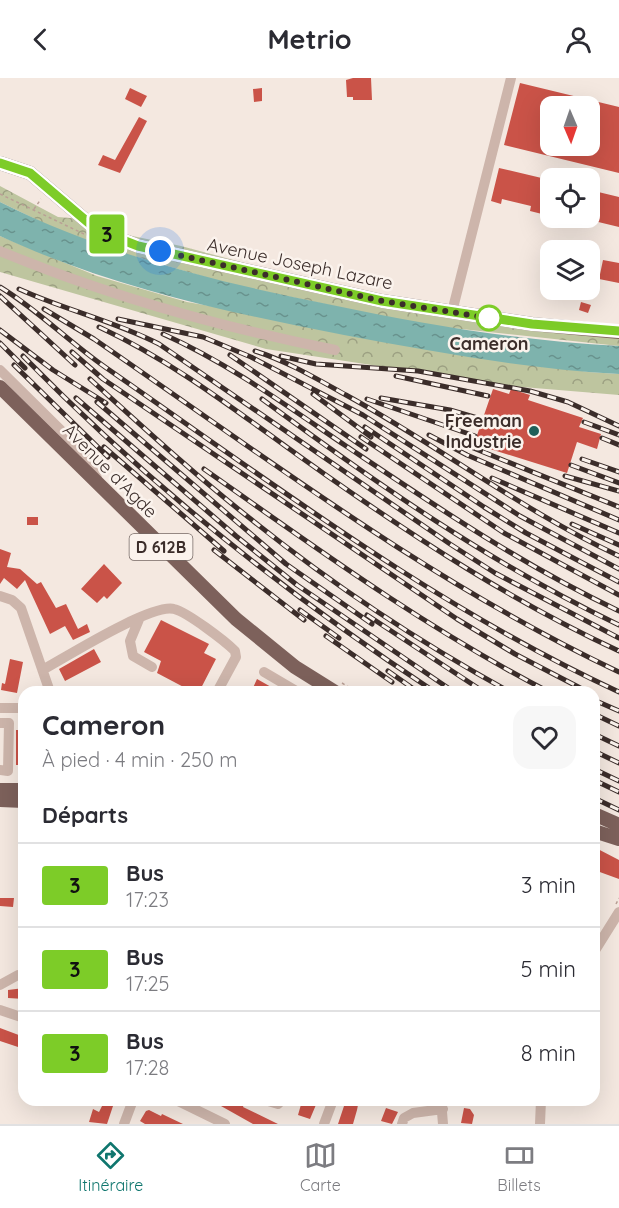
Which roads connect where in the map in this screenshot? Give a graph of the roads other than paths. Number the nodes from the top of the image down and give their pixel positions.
1 (511, 78) edge
2 (0, 163) edge
3 (0, 251) edge
4 (452, 312) junction
5 (619, 332) edge
6 (335, 350) dead end
7 (0, 370) edge
8 (0, 387) edge
9 (99, 483) junction
10 (0, 596) edge
11 (140, 617) junction
12 (152, 667) dead end
13 (44, 669) junction
14 (264, 672) dead end
15 (48, 686) edge
16 (220, 686) edge
17 (288, 686) edge
18 (337, 686) edge
19 (0, 708) edge
20 (18, 711) edge
21 (0, 723) edge
22 (0, 770) edge
23 (0, 790) edge
24 (18, 790) edge
25 (18, 794) edge
26 (0, 800) edge
27 (18, 801) edge
28 (600, 817) edge
29 (619, 825) edge
30 (600, 833) edge
31 (619, 839) edge
32 (619, 912) edge
33 (600, 942) edge
34 (18, 975) edge
35 (0, 985) edge
36 (0, 1010) edge
37 (18, 1016) edge
38 (131, 1106) edge
39 (188, 1106) edge
40 (331, 1106) edge
41 (436, 1106) edge
42 (442, 1106) edge
43 (542, 1106) edge
44 (124, 1124) edge
45 (225, 1124) edge
46 (324, 1124) edge
47 (402, 1124) edge
48 (443, 1124) edge
49 (540, 1124) edge

1 - 4 street
2 - 4 main road, Avenue Joseph Lazare
3 - 6 street
4 - 5 main road, Avenue Joseph Lazare
7 - 9 street
8 - 9 main road, Avenue d'Agde / D 612B
9 - 18 main road, Avenue d'Agde / D 612B
10 - 13 street
11 - 12 street
11 - 13 street
11 - 16 street
13 - 15 street
14 - 17 street
19 - 20 street
21 - 22 street
23 - 24 main road
23 - 25 street
26 - 27 main road
28 - 29 main road
30 - 31 main road
32 - 33 street
34 - 35 street
36 - 37 street
38 - 44 street
39 - 45 street
40 - 46 street
41 - 47 street
42 - 48 street
43 - 49 street

